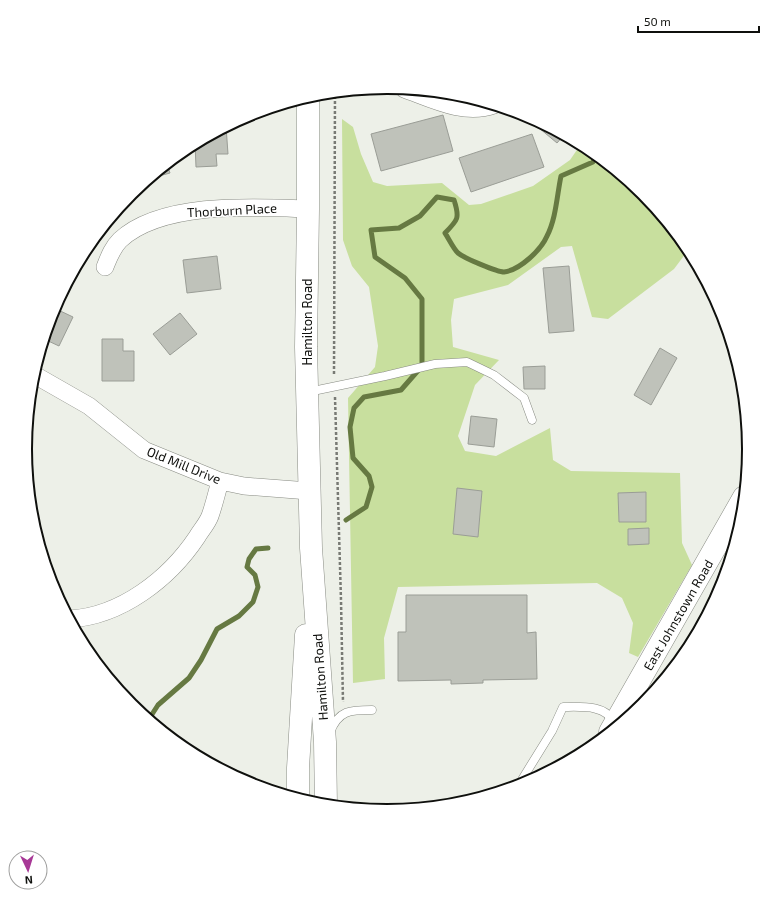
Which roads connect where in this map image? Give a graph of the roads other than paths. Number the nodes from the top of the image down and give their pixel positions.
1 (423, 96) edge
2 (308, 103) edge
3 (483, 107) edge
4 (308, 208) junction
5 (105, 267) dead end
6 (39, 378) edge
7 (307, 392) junction
8 (532, 420) dead end
9 (220, 481) junction
10 (309, 491) junction
11 (736, 511) edge
12 (311, 548) junction
13 (76, 619) edge
14 (372, 710) dead end
15 (619, 718) edge
16 (612, 724) edge
17 (325, 742) junction
18 (524, 777) edge
19 (298, 793) edge
20 (326, 798) edge

1 - 3 street
2 - 4 main road, Hamilton Road
4 - 5 street, Thorburn Place
4 - 7 main road, Hamilton Road
6 - 9 street, Old Mill Drive
7 - 8 lane
7 - 10 main road, Hamilton Road
9 - 10 street, Old Mill Drive
9 - 13 street
10 - 12 main road, Hamilton Road
11 - 15 main road, East Johnstown Road
12 - 17 main road, Hamilton Road
12 - 19 main road, Hamilton Road
14 - 17 lane
16 - 18 lane
17 - 20 main road, Hamilton Road

